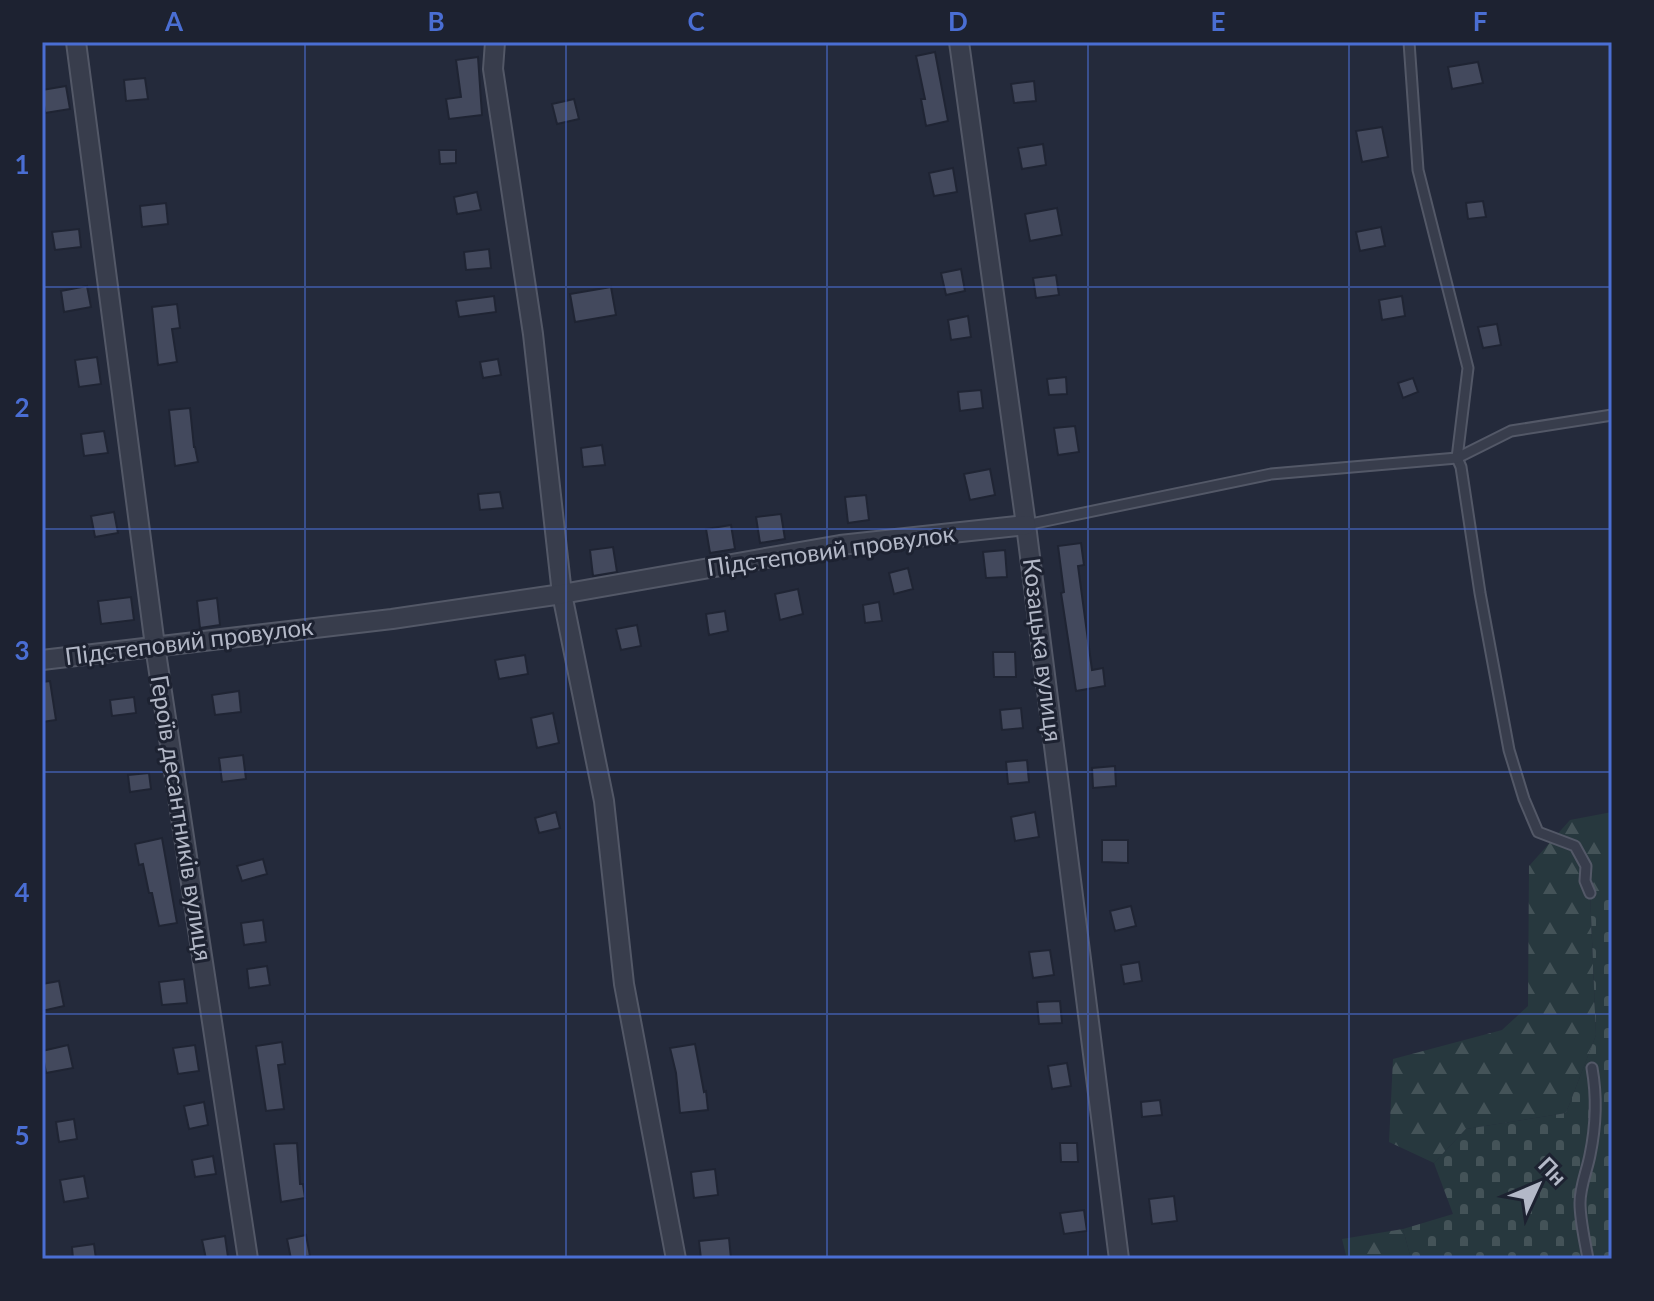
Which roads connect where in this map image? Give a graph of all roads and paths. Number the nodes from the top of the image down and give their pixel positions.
1 (76, 42) edge
2 (495, 42) edge
3 (959, 42) edge
4 (1409, 42) edge
5 (1612, 415) edge
6 (1457, 458) junction
7 (1026, 525) junction
8 (562, 594) junction
9 (155, 646) junction
10 (42, 660) edge
11 (1590, 893) dead end
12 (1592, 1068) dead end
13 (248, 1259) edge
14 (676, 1259) edge
15 (1119, 1259) edge
16 (1588, 1259) edge

1 - 9 street, Героїв десантників вулиця
2 - 8 street
3 - 7 street, Козацька вулиця
4 - 6 lane
5 - 6 lane, Підстеповий провулок
6 - 7 lane, Підстеповий провулок
6 - 11 lane
7 - 8 street, Підстеповий провулок
7 - 15 street, Козацька вулиця
8 - 9 street, Підстеповий провулок
8 - 14 street
9 - 10 street, Підстеповий провулок
9 - 13 street, Героїв десантників вулиця
12 - 16 lane

